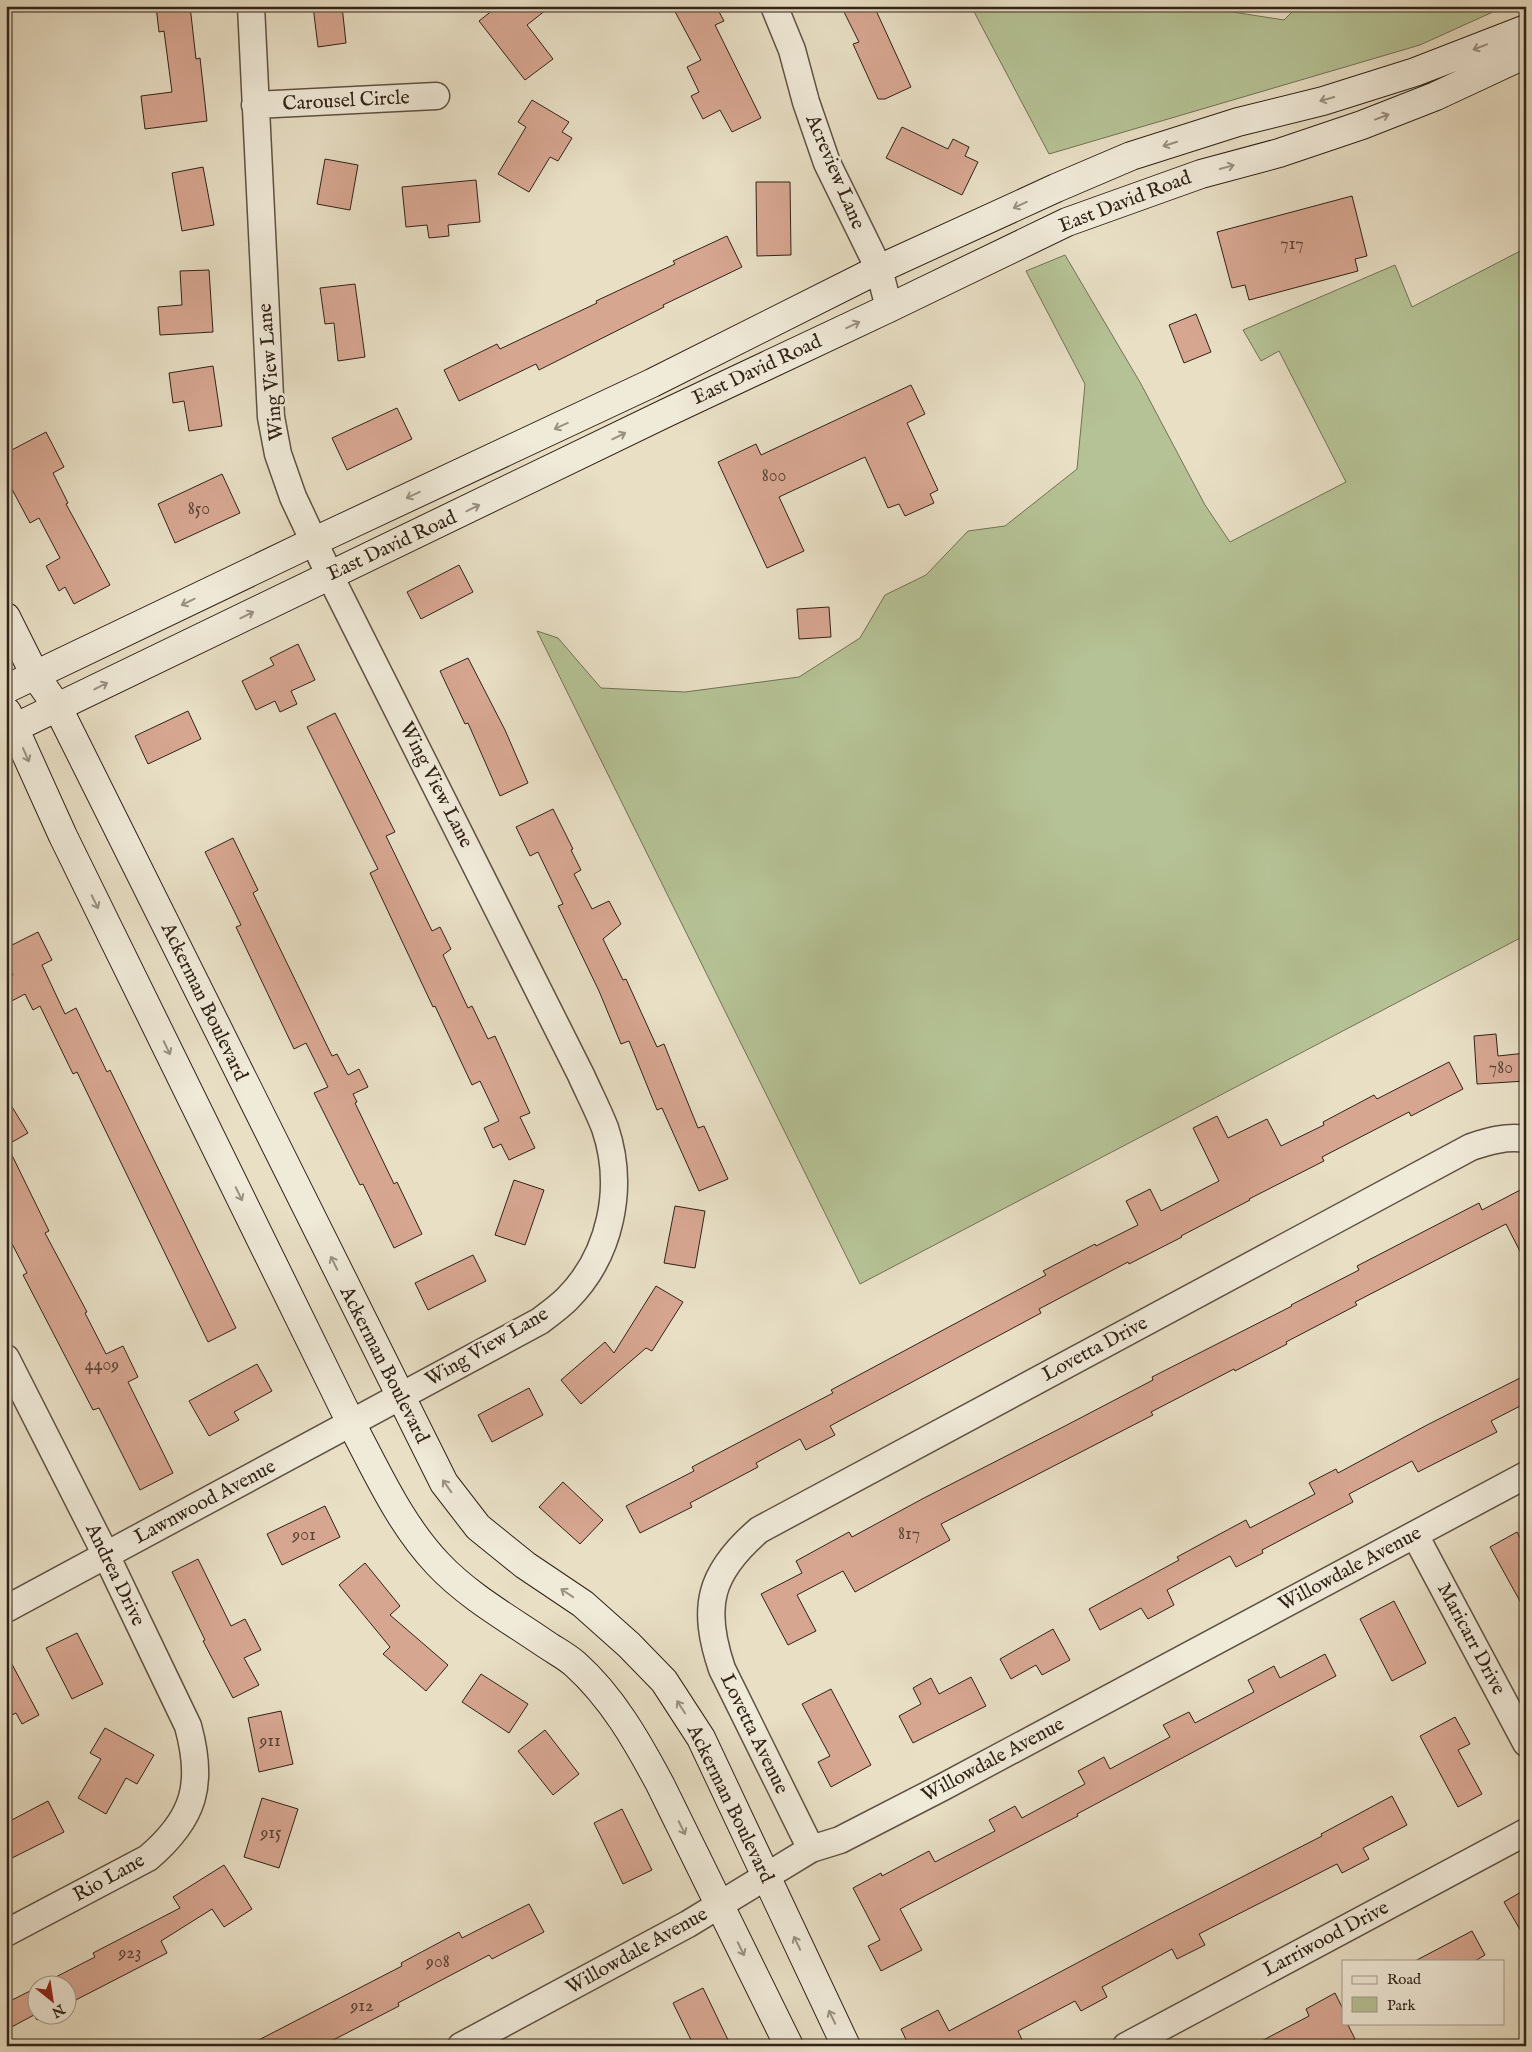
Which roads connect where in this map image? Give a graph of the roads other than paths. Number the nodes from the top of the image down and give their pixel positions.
1 (251, 6) edge
2 (774, 6) edge
3 (1526, 29) edge
4 (1526, 54) edge
5 (436, 96) dead end
6 (255, 105) junction
7 (1036, 237) junction
8 (879, 269) junction
9 (889, 308) junction
10 (315, 541) junction
11 (330, 576) junction
12 (6, 617) edge
13 (35, 675) junction
14 (6, 689) edge
15 (58, 708) junction
16 (9, 723) edge
17 (1526, 1139) edge
18 (6, 1358) edge
19 (400, 1396) junction
20 (351, 1423) junction
21 (1526, 1475) edge
22 (1415, 1535) junction
23 (106, 1555) junction
24 (6, 1609) edge
25 (710, 1614) joint
26 (1526, 1743) edge
27 (192, 1800) joint
28 (1526, 1832) edge
29 (811, 1849) junction
30 (766, 1876) junction
31 (720, 1906) junction
32 (6, 1933) edge
33 (461, 2046) edge
34 (789, 2046) edge
35 (846, 2046) edge
36 (1126, 2046) edge

1 - 6 street, Wing View Lane
2 - 8 street, Acreview Lane
3 -> 8 street, East David Road
7 -> 4 street, East David Road
5 - 6 street, Carousel Circle
6 - 10 street, Wing View Lane
7 - 8 street
7 - 9 street, East David Road
8 - 9 street, Acreview Lane
8 -> 10 street, East David Road
11 -> 9 street, East David Road
10 - 11 street, Wing View Lane
10 -> 13 street, East David Road
15 -> 11 street, East David Road
11 - 19 street, Wing View Lane
12 - 13 street, Ackerman Boulevard
13 - 14 street, East David Road
13 - 15 street, Ackerman Boulevard
15 - 16 street, East David Road
19 -> 15 street, Ackerman Boulevard
16 -> 20 street
17 - 25 street, Lovetta Drive
18 - 23 street, Andrea Drive
19 - 20 street, Wing View Lane
30 -> 19 street, Ackerman Boulevard
20 - 23 street, Lawnwood Avenue
20 -> 31 street
21 - 22 street, Willowdale Avenue
22 - 26 street, Maricarr Drive
22 - 29 street, Willowdale Avenue
23 - 24 street, Lawnwood Avenue
23 - 27 street, Andrea Drive
25 - 29 street, Lovetta Avenue
27 - 32 street, Rio Lane
28 - 36 street, Larriwood Drive
29 - 30 street, Willowdale Avenue
30 - 31 street, Willowdale Avenue
35 -> 30 street, Ackerman Boulevard
31 - 33 street, Willowdale Avenue
31 -> 34 street

